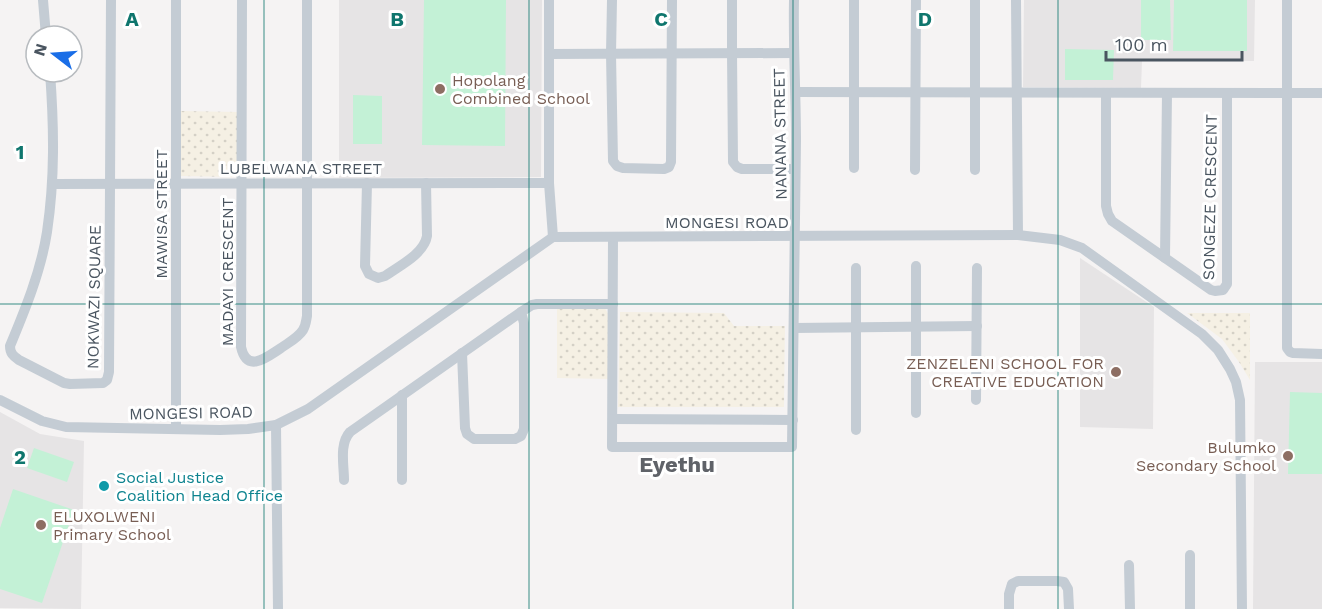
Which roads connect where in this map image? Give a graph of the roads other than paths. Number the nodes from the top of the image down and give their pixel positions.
1 (43, 0) edge
2 (111, 0) edge
3 (176, 0) edge
4 (242, 0) edge
5 (307, 0) edge
6 (549, 0) edge
7 (612, 0) edge
8 (672, 0) edge
9 (732, 0) edge
10 (794, 0) edge
11 (854, 0) edge
12 (916, 0) edge
13 (975, 0) edge
14 (1016, 0) edge
15 (1287, 0) edge
16 (45, 24) edge
17 (672, 53) junction
18 (732, 53) junction
19 (793, 53) junction
20 (549, 54) junction
21 (611, 54) junction
22 (51, 84) edge
23 (796, 92) junction
24 (854, 92) junction
25 (915, 92) junction
26 (975, 92) junction
27 (1016, 93) junction
28 (1106, 93) junction
29 (1167, 93) junction
30 (1227, 93) junction
31 (1286, 93) junction
32 (1322, 93) edge
33 (854, 168) dead end
34 (795, 169) junction
35 (915, 170) dead end
36 (975, 170) dead end
37 (110, 183) junction
38 (176, 183) junction
39 (242, 183) junction
40 (306, 183) junction
41 (367, 183) junction
42 (426, 183) junction
43 (549, 183) junction
44 (52, 184) junction
45 (1018, 235) junction
46 (553, 237) junction
47 (613, 237) junction
48 (795, 237) junction
49 (1165, 258) junction
50 (916, 266) dead end
51 (856, 268) dead end
52 (977, 268) dead end
53 (613, 304) junction
54 (521, 312) junction
55 (977, 326) junction
56 (856, 327) junction
57 (916, 327) junction
58 (794, 328) junction
59 (462, 353) junction
60 (1322, 354) edge
61 (402, 395) junction
62 (0, 400) edge
63 (976, 400) dead end
64 (916, 413) dead end
65 (613, 418) junction
66 (793, 420) junction
67 (276, 425) junction
68 (176, 429) junction
69 (856, 430) dead end
70 (344, 480) dead end
71 (402, 480) dead end
72 (1190, 555) dead end
73 (1129, 565) dead end
74 (278, 609) edge
75 (1009, 609) edge
76 (1069, 609) edge
77 (1130, 609) edge
78 (1190, 609) edge
79 (1242, 609) edge

1 - 16 street
2 - 37 street, NOKWAZI SQUARE
3 - 38 street, MAWISA STREET
4 - 39 street, MADAYI CRESCENT
5 - 40 street, MADAYI CRESCENT
6 - 20 street
7 - 21 street
8 - 17 street
9 - 18 street
10 - 19 street, NANANA STREET
11 - 24 street
12 - 25 street
13 - 26 street
14 - 27 street
15 - 31 street
17 - 18 street
17 - 21 street
17 - 21 street
18 - 19 street
18 - 34 street
19 - 23 street, NANANA STREET
20 - 21 street
20 - 43 street
22 - 44 street, NOKWAZI SQUARE
23 - 24 street
23 - 34 street, NANANA STREET
24 - 25 street
24 - 33 street
25 - 26 street
25 - 35 street
26 - 27 street
26 - 36 street
27 - 28 street
27 - 45 street
28 - 29 street
28 - 49 street, SONGEZE CRESCENT
29 - 30 street
29 - 49 street
30 - 31 street
30 - 49 street, SONGEZE CRESCENT
31 - 32 street
31 - 60 street
34 - 48 street, NANANA STREET
37 - 38 street, LUBELWANA STREET
37 - 44 street, LUBELWANA STREET
37 - 44 street, NOKWAZI SQUARE
38 - 39 street, LUBELWANA STREET
38 - 68 street, MAWISA STREET
39 - 40 street, LUBELWANA STREET
39 - 40 street, MADAYI CRESCENT
40 - 41 street, LUBELWANA STREET
41 - 42 street, LUBELWANA STREET
41 - 42 street
42 - 43 street, LUBELWANA STREET
43 - 46 street
45 - 48 street, MONGESI ROAD
45 - 79 street, MONGESI ROAD
46 - 47 street, MONGESI ROAD
46 - 67 street, MONGESI ROAD
47 - 48 street, MONGESI ROAD
47 - 53 street
48 - 58 street, NANANA STREET
50 - 57 street
51 - 56 street
52 - 55 street
53 - 54 street
53 - 65 street
54 - 59 street
54 - 59 street
55 - 57 street
55 - 63 street
56 - 57 street
56 - 58 street
56 - 69 street
57 - 64 street
58 - 66 street, NANANA STREET
59 - 61 street
61 - 70 street
61 - 71 street
62 - 68 street, MONGESI ROAD
65 - 66 street
65 - 66 street, NANANA STREET
67 - 68 street, MONGESI ROAD
67 - 74 street
72 - 78 street
73 - 77 street
75 - 76 street

